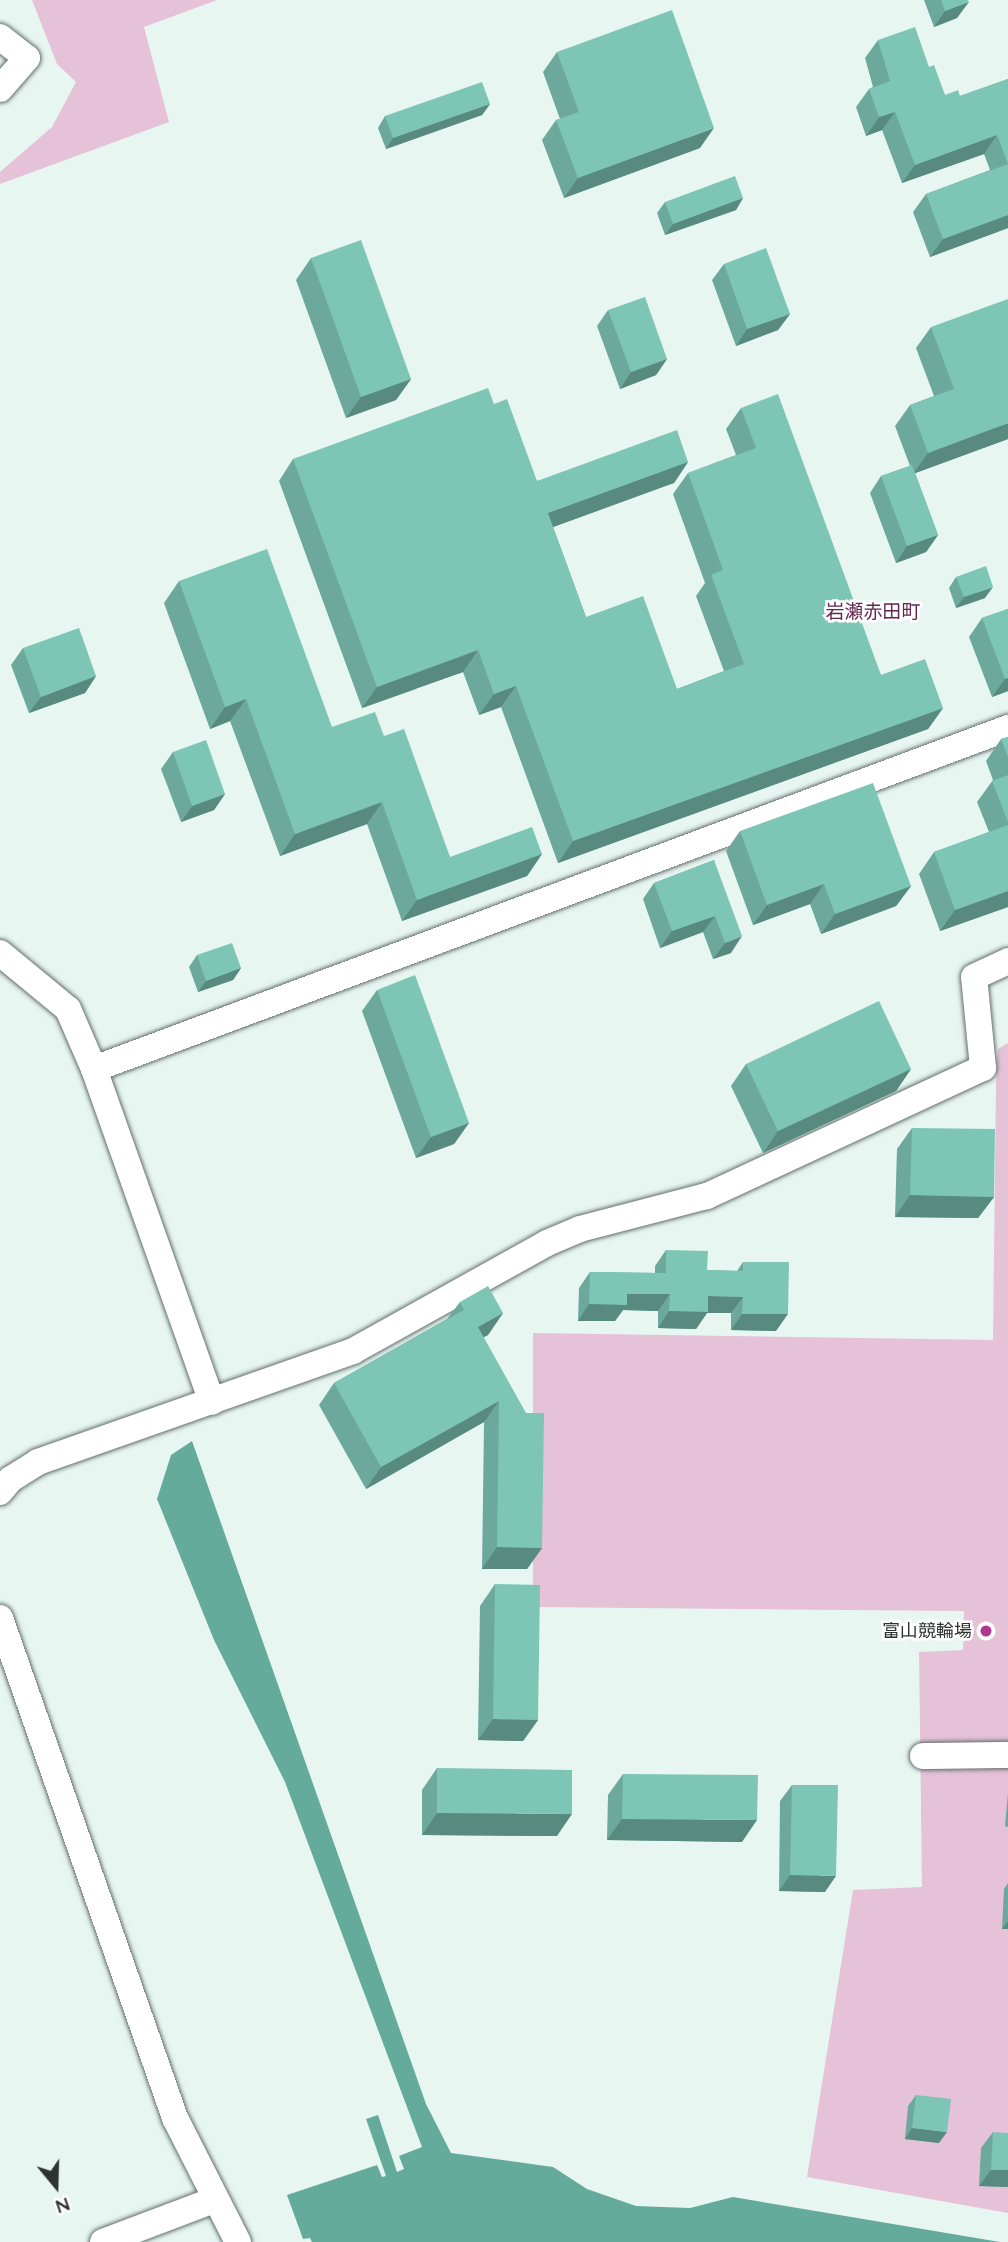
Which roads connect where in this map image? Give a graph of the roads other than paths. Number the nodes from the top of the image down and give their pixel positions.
1 (0, 37) edge
2 (0, 89) edge
3 (1008, 728) edge
4 (0, 953) edge
5 (1008, 961) edge
6 (94, 1069) junction
7 (212, 1402) junction
8 (0, 1492) edge
9 (0, 1618) edge
10 (1008, 1755) edge
11 (923, 1756) dead end
12 (214, 2200) junction
13 (103, 2242) edge
14 (238, 2242) edge

1 - 2 street
3 - 6 street
4 - 6 street
5 - 7 street
6 - 7 street
7 - 8 street
9 - 12 street
10 - 11 street
12 - 13 street
12 - 14 street

